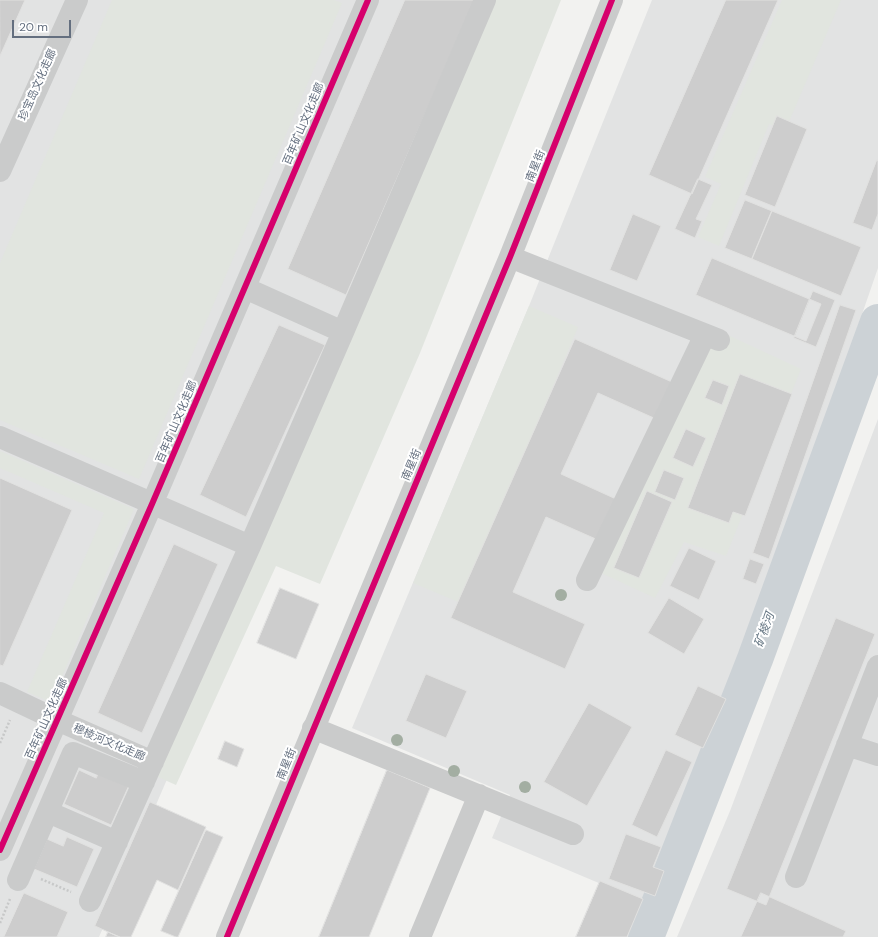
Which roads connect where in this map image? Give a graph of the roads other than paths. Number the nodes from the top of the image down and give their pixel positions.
1 (77, 0) edge
2 (368, 0) edge
3 (485, 0) edge
4 (612, 0) edge
5 (0, 171) edge
6 (510, 257) junction
7 (245, 288) junction
8 (343, 332) junction
9 (0, 438) edge
10 (152, 504) junction
11 (250, 546) junction
12 (587, 580) dead end
13 (878, 666) edge
14 (0, 693) edge
15 (57, 720) junction
16 (313, 728) junction
17 (847, 746) junction
18 (878, 755) edge
19 (153, 762) junction
20 (144, 782) junction
21 (479, 795) junction
22 (48, 812) junction
23 (574, 834) dead end
24 (117, 842) junction
25 (0, 850) edge
26 (796, 877) dead end
27 (17, 883) road end
28 (90, 901) road end
29 (227, 937) edge
30 (420, 937) edge

1 - 5 street, 珍宝岛文化走廊
2 - 7 street, 百年矿山文化走廊
3 - 8 street
4 - 6 street, 南星街
6 - 12 street
6 - 16 street, 南星街
7 - 8 street
7 - 10 street, 百年矿山文化走廊
8 - 11 street
9 - 10 street
10 - 11 street
10 - 15 street, 百年矿山文化走廊
11 - 19 street
13 - 17 street
14 - 15 street, 穆棱河文化走廊
15 - 19 street, 穆棱河文化走廊
15 - 25 street, 百年矿山文化走廊
16 - 21 street
16 - 29 street, 南星街
17 - 18 street
17 - 26 street
19 - 20 street
20 - 22 street
20 - 24 street
21 - 23 street
21 - 30 street
22 - 24 street
22 - 27 street
24 - 28 street

